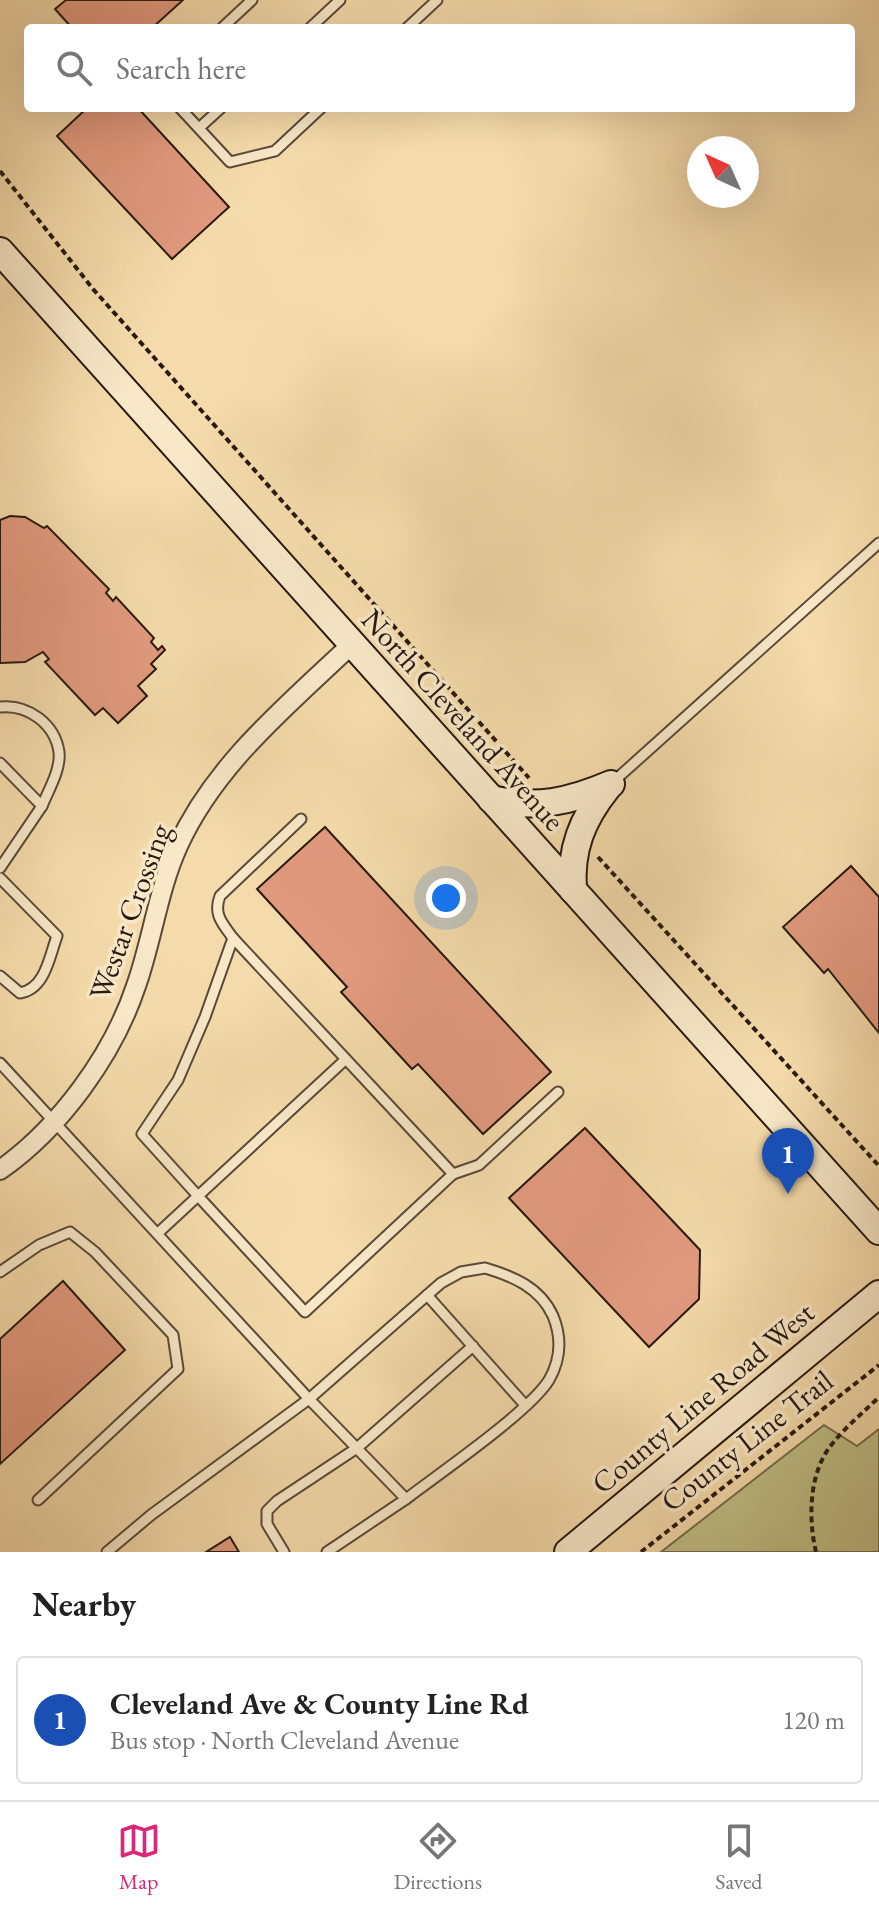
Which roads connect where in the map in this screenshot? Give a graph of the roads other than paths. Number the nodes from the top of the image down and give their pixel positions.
1 (252, 0) edge
2 (340, 0) edge
3 (437, 0) edge
4 (226, 24) edge
5 (314, 24) edge
6 (411, 24) edge
7 (184, 112) edge
8 (217, 112) edge
9 (317, 112) edge
10 (199, 128) junction
11 (0, 251) edge
12 (879, 543) edge
13 (352, 644) junction
14 (0, 707) edge
15 (0, 763) edge
16 (611, 784) junction
17 (491, 799) junction
18 (42, 806) junction
19 (301, 819) dead end
20 (0, 868) edge
21 (0, 878) edge
22 (573, 890) junction
23 (233, 938) junction
24 (0, 976) edge
25 (346, 1059) junction
26 (0, 1063) edge
27 (558, 1092) dead end
28 (55, 1120) junction
29 (0, 1170) edge
30 (453, 1174) junction
31 (198, 1196) junction
32 (879, 1231) edge
33 (158, 1233) junction
34 (0, 1272) edge
35 (879, 1294) edge
36 (427, 1295) junction
37 (473, 1346) junction
38 (309, 1399) junction
39 (525, 1405) junction
40 (357, 1448) junction
41 (406, 1499) junction
42 (38, 1500) dead end
43 (107, 1552) edge
44 (284, 1552) edge
45 (327, 1552) edge
46 (568, 1552) edge

1 - 4 lane
2 - 5 lane
3 - 6 lane
7 - 10 lane
8 - 10 lane
9 - 10 lane
11 - 13 main road, North Cleveland Avenue
12 - 16 lane
13 - 17 main road, North Cleveland Avenue
13 - 28 street, Westar Crossing
14 - 18 lane
15 - 18 lane
16 - 17 main road
16 - 22 main road
17 - 22 main road, North Cleveland Avenue
18 - 20 lane
19 - 23 lane
21 - 24 lane
22 - 32 main road, North Cleveland Avenue
23 - 25 lane
23 - 31 lane
25 - 30 lane
25 - 31 lane
26 - 28 lane
27 - 30 lane
28 - 29 street, Westar Crossing
28 - 33 lane
30 - 31 lane
31 - 33 lane
33 - 38 lane
34 - 42 lane
35 - 46 main road, County Line Road West
36 - 37 lane
36 - 38 lane
36 - 39 lane
37 - 39 lane
37 - 40 lane
38 - 40 lane
38 - 43 lane
39 - 41 lane
40 - 41 lane
40 - 44 lane
41 - 45 lane

